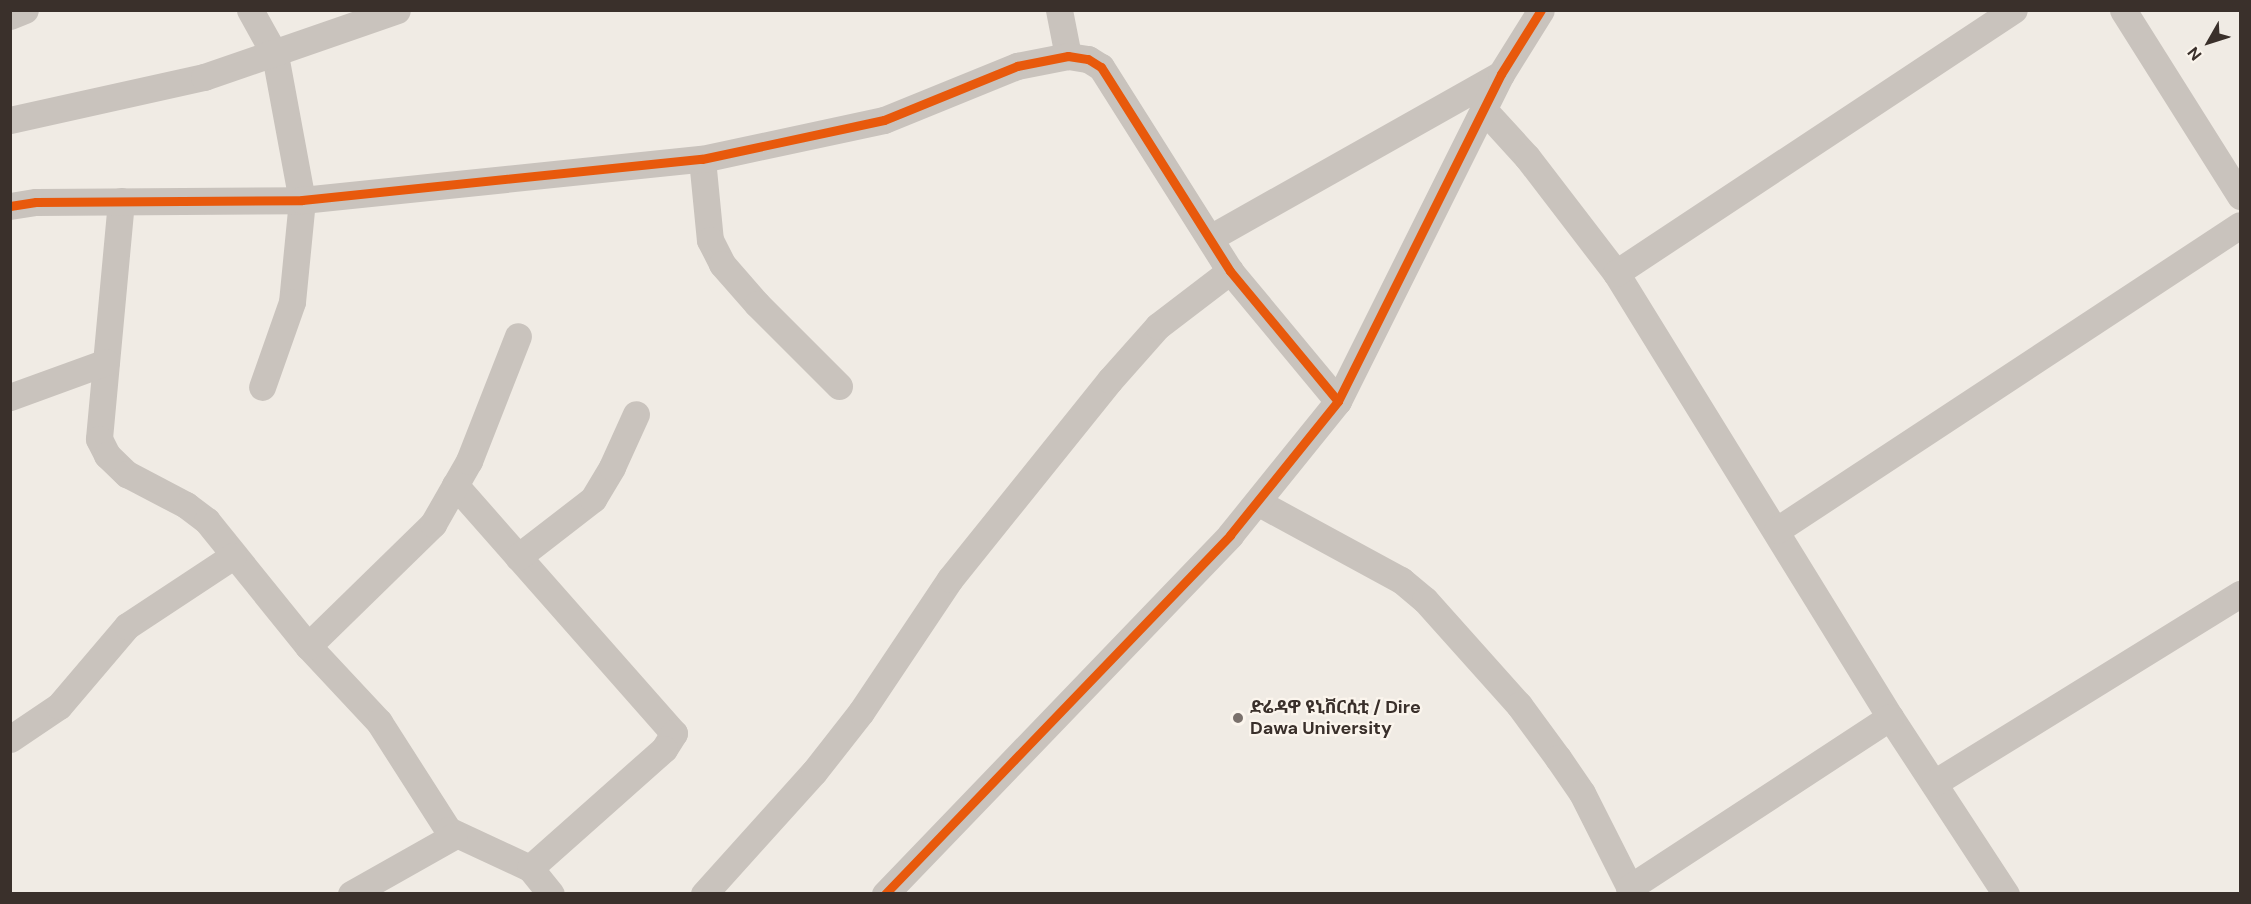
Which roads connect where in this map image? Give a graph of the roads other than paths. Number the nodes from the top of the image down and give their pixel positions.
1 (25, 10) edge
2 (250, 10) edge
3 (397, 10) edge
4 (1059, 10) edge
5 (1541, 10) edge
6 (2014, 10) edge
7 (2123, 10) edge
8 (10, 16) edge
9 (275, 55) junction
10 (1068, 56) junction
11 (1501, 74) junction
12 (1485, 111) junction
13 (10, 120) edge
14 (702, 159) junction
15 (2241, 196) edge
16 (302, 200) junction
17 (120, 201) junction
18 (10, 206) edge
19 (2241, 225) edge
20 (1210, 238) junction
21 (1230, 271) junction
22 (1616, 273) junction
23 (518, 336) dead end
24 (106, 362) junction
25 (839, 386) dead end
26 (262, 387) dead end
27 (10, 397) edge
28 (1338, 401) junction
29 (636, 414) dead end
30 (455, 485) junction
31 (1259, 503) junction
32 (1776, 530) junction
33 (233, 556) junction
34 (518, 557) junction
35 (2241, 594) edge
36 (308, 646) junction
37 (1890, 717) junction
38 (10, 739) edge
39 (1934, 783) junction
40 (454, 836) junction
41 (530, 868) junction
42 (1631, 891) edge
43 (351, 894) edge
44 (551, 894) edge
45 (704, 894) edge
46 (885, 894) edge
47 (2006, 894) edge

1 - 8 street
2 - 9 street
3 - 9 street
4 - 10 street
5 - 11 street
6 - 22 street
7 - 15 street
9 - 13 street
9 - 16 street
10 - 14 street
10 - 20 street
11 - 12 street
11 - 20 street
12 - 22 street
12 - 28 street
14 - 16 street
14 - 25 street
16 - 17 street
16 - 26 street
17 - 18 street
17 - 24 street
19 - 32 street
20 - 21 street
21 - 28 street
21 - 45 street
22 - 32 street
23 - 30 street
24 - 27 street
24 - 33 street
28 - 31 street
29 - 34 street
30 - 34 street
30 - 36 street
31 - 42 street
31 - 46 street
32 - 37 street
33 - 36 street
33 - 38 street
34 - 41 street
35 - 39 street
36 - 40 street
37 - 39 street
37 - 42 street
39 - 47 street
40 - 41 street
40 - 43 street
41 - 44 street

